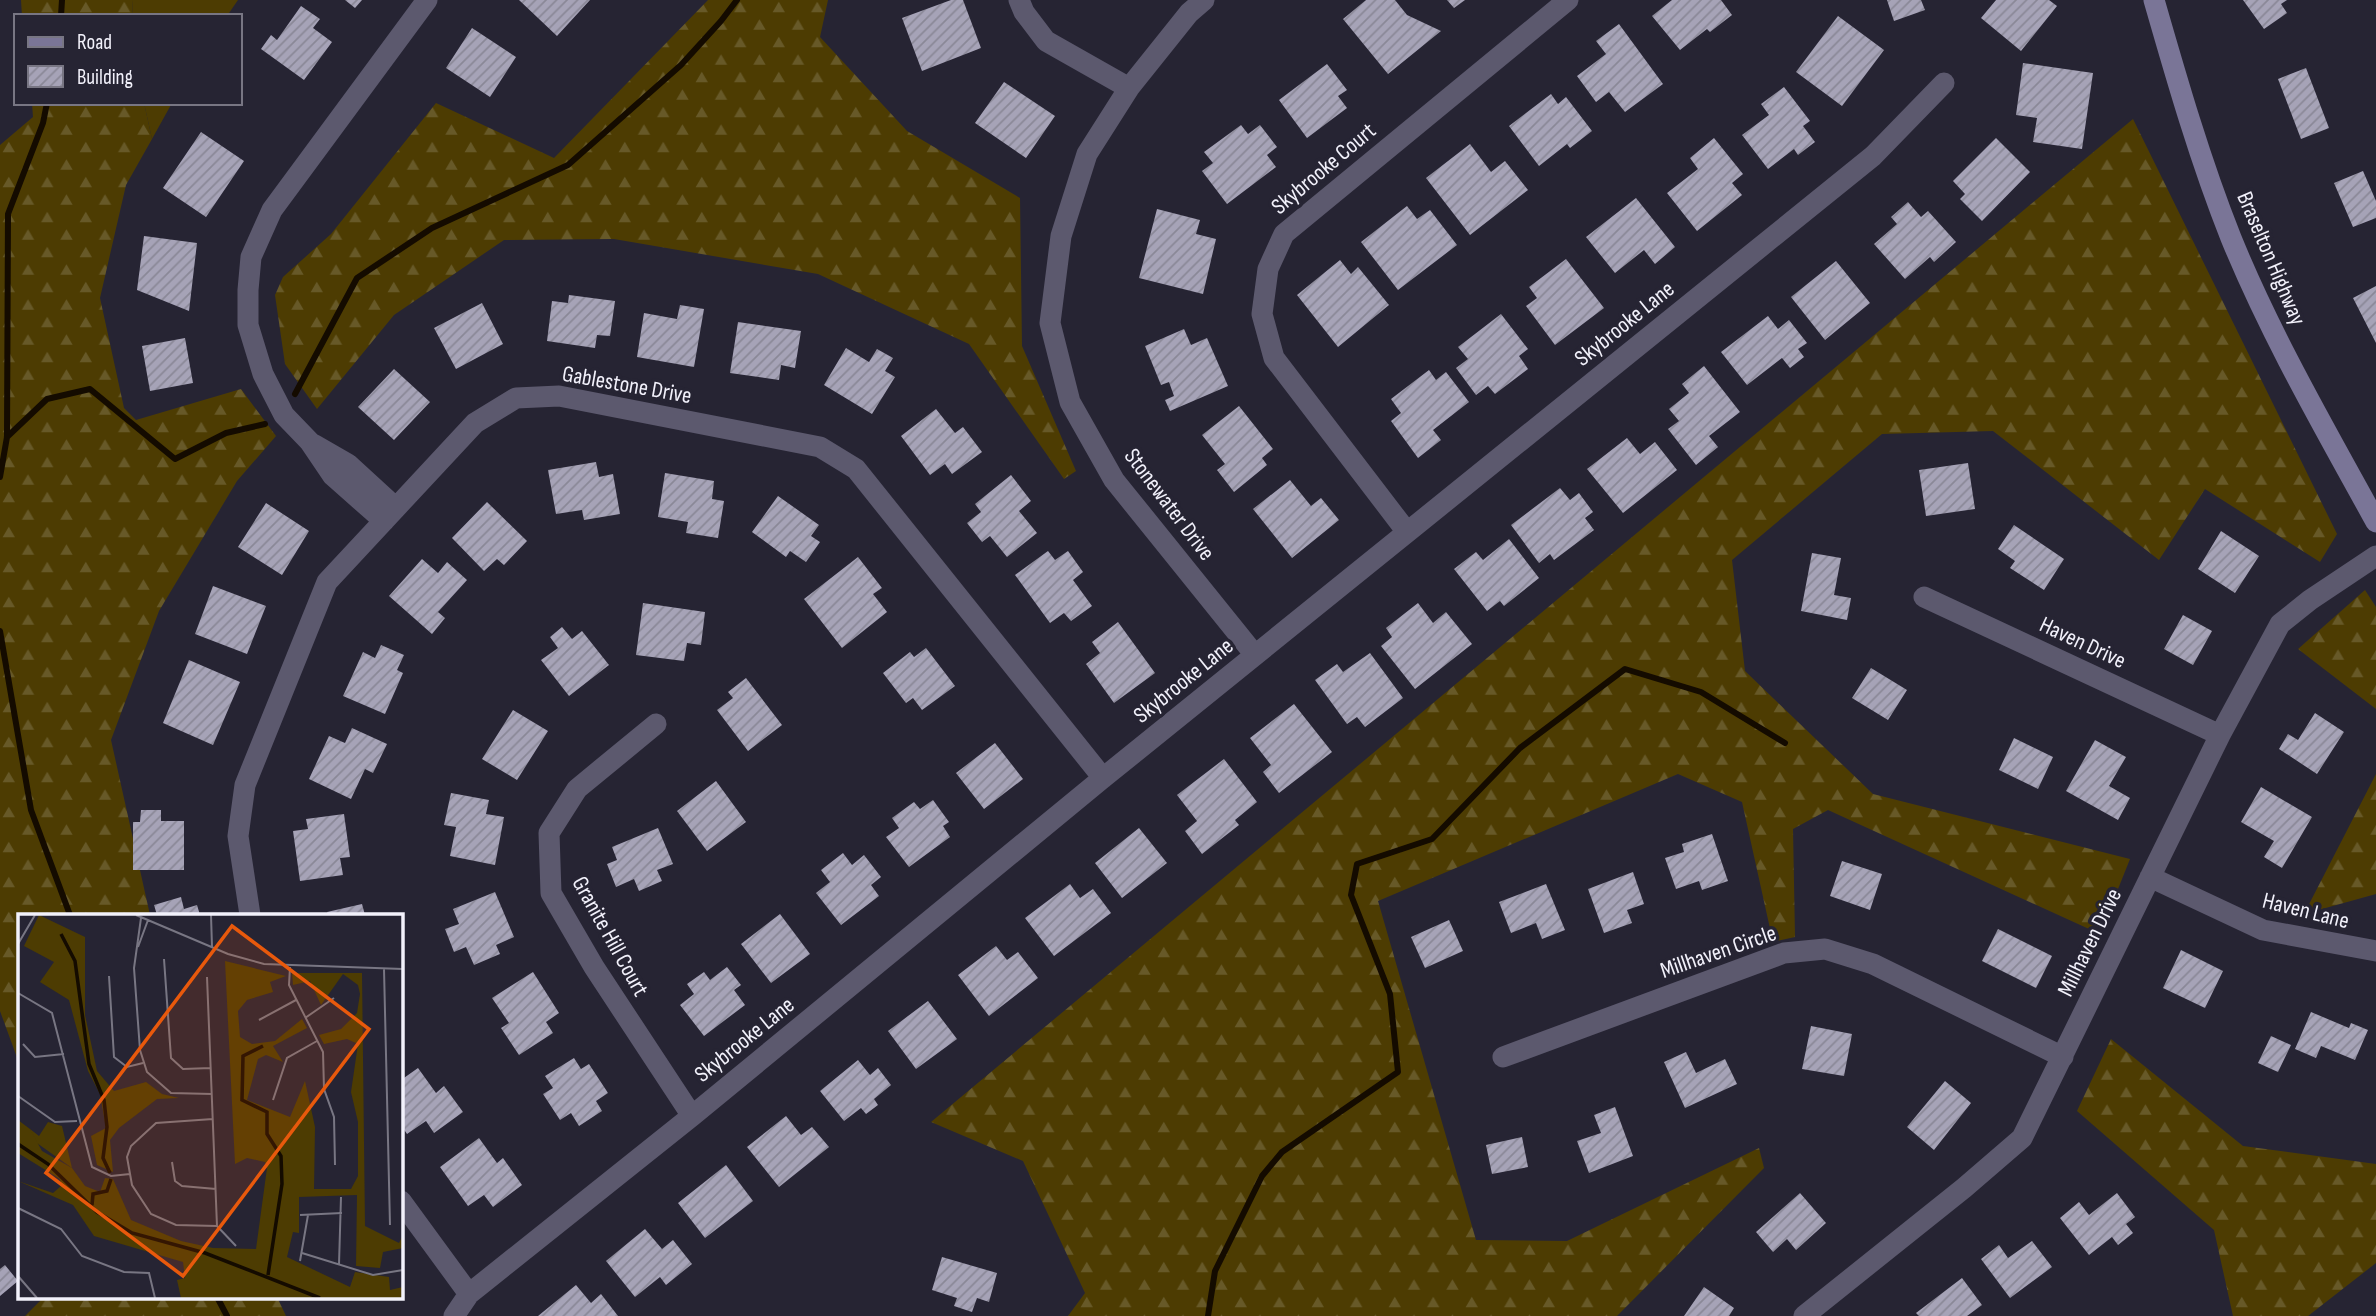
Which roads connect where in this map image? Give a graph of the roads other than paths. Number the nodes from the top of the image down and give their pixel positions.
1 (427, 0) edge
2 (1019, 0) edge
3 (1204, 0) edge
4 (1568, 0) edge
5 (2154, 0) edge
6 (1944, 83) dead end
7 (1129, 88) junction
8 (390, 514) junction
9 (2376, 522) edge
10 (1407, 532) junction
11 (2376, 556) edge
12 (1924, 597) dead end
13 (1255, 655) junction
14 (656, 724) dead end
15 (2220, 735) junction
16 (1103, 778) junction
17 (2150, 877) junction
18 (250, 914) edge
19 (2376, 951) edge
20 (1503, 1057) dead end
21 (2063, 1057) junction
22 (692, 1116) junction
23 (402, 1202) edge
24 (469, 1294) junction
25 (454, 1316) edge
26 (1804, 1316) edge

1 - 8 street
2 - 7 street
3 - 7 street, Stonewater Drive
4 - 10 street, Skybrooke Court
5 - 9 main road, Braselton Highway
6 - 10 street, Skybrooke Lane
7 - 13 street, Stonewater Drive
8 - 16 street, Gablestone Drive
8 - 18 street, Gablestone Drive
10 - 13 street, Skybrooke Lane
11 - 15 street, Millhaven Drive
12 - 15 street, Haven Drive
13 - 16 street, Skybrooke Lane
14 - 22 street, Granite Hill Court
15 - 17 street, Millhaven Drive
16 - 22 street, Skybrooke Lane
17 - 19 street, Haven Lane
17 - 21 street, Millhaven Drive
20 - 21 street, Millhaven Circle
21 - 26 street, Millhaven Drive
22 - 24 street, Skybrooke Lane
23 - 24 street
24 - 25 street, Skybrooke Lane

